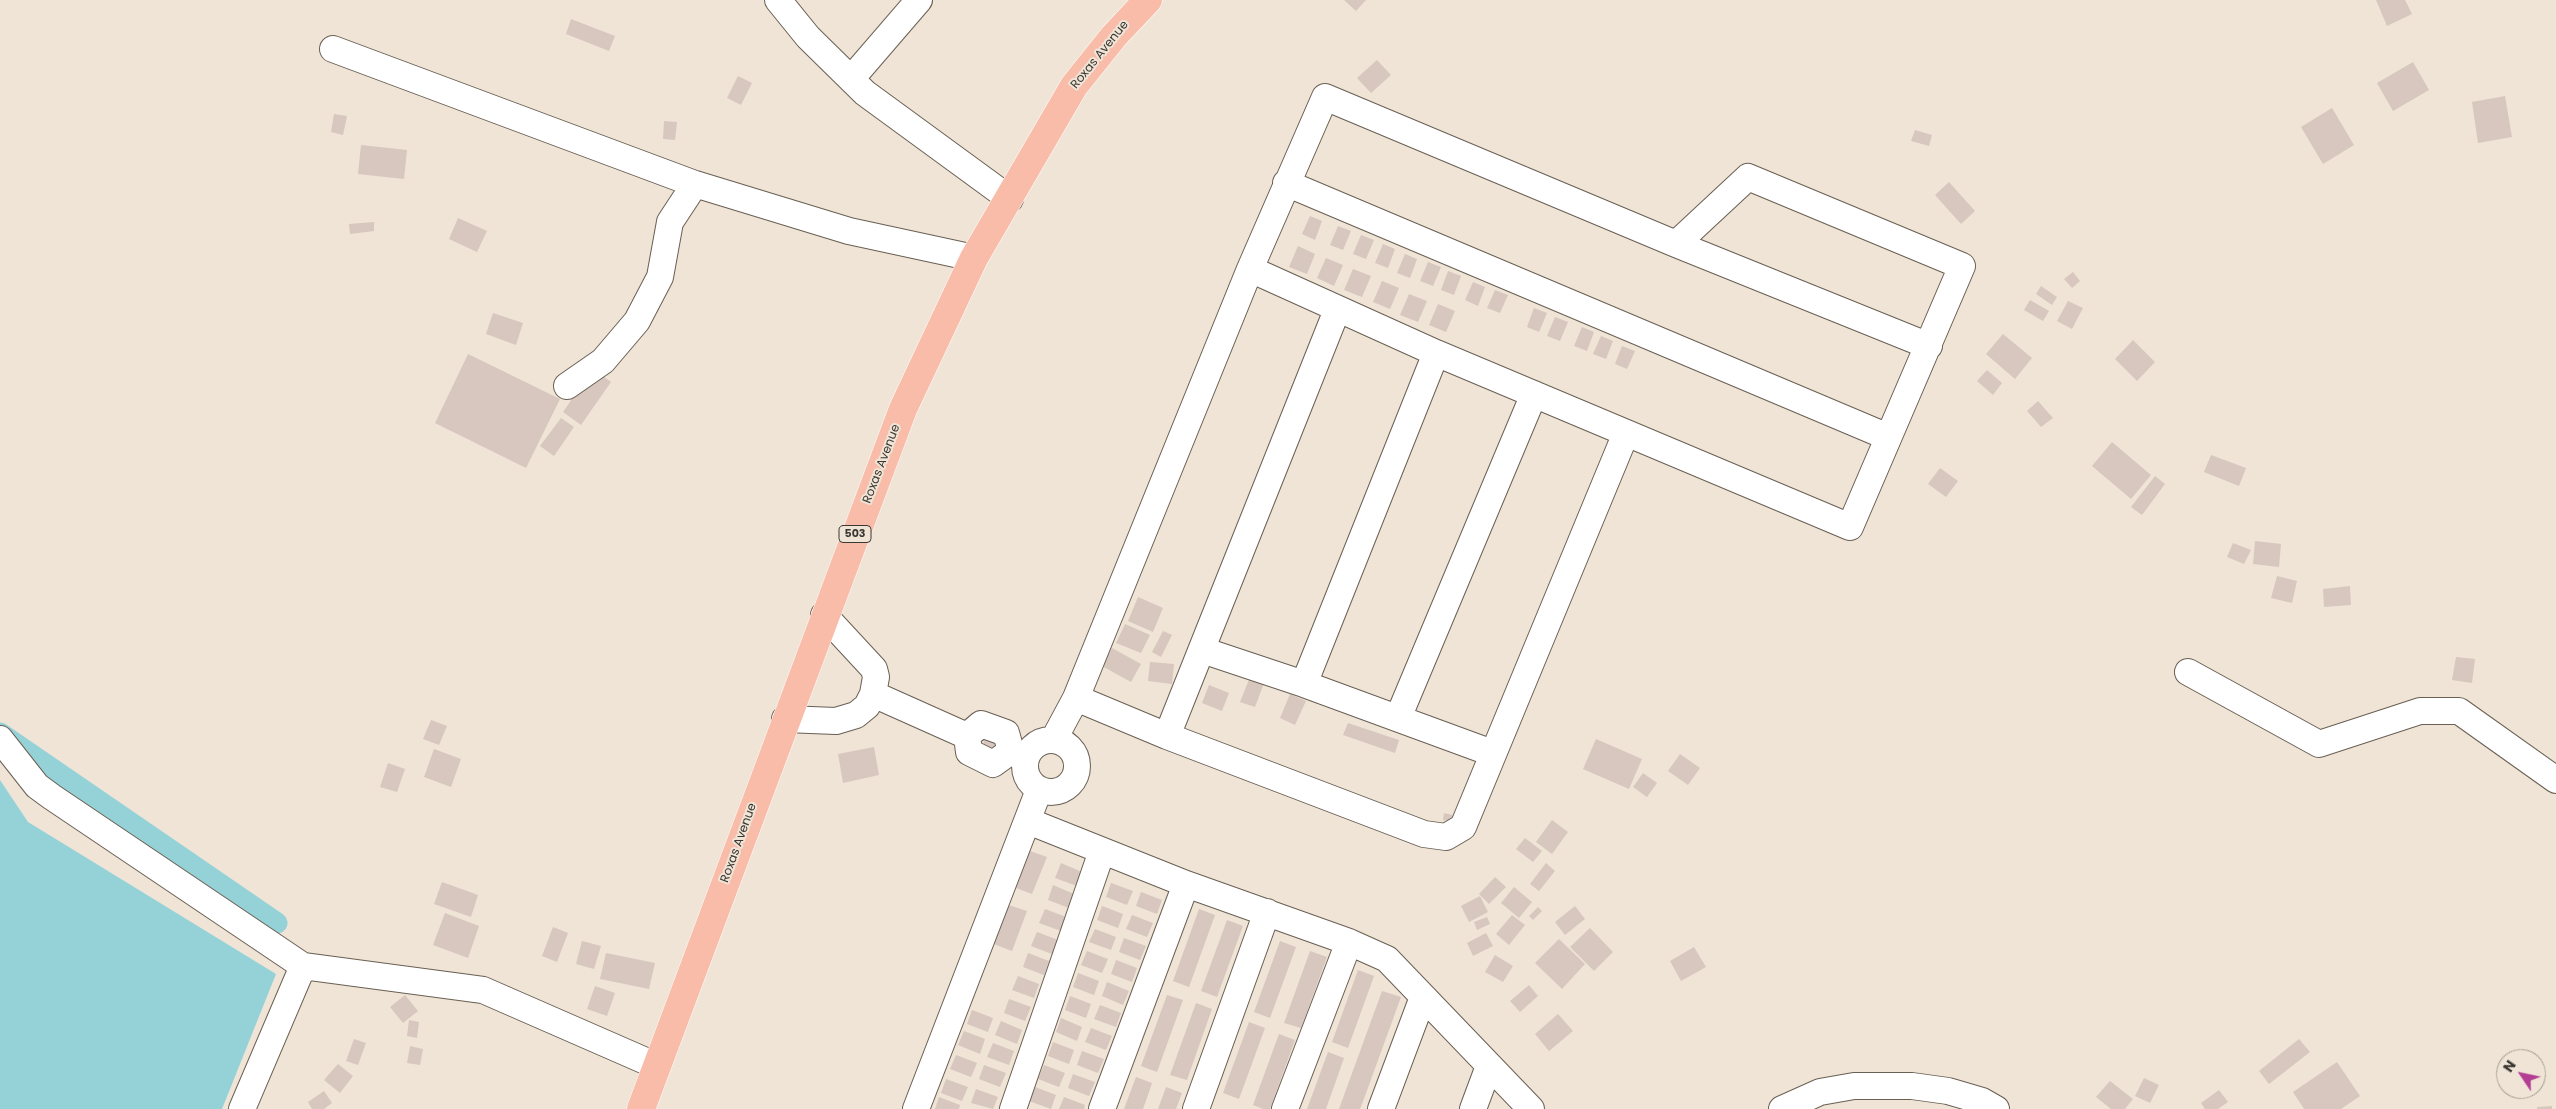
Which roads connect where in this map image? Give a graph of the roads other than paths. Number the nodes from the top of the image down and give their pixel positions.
1 (919, 0) edge
2 (1148, 0) edge
3 (785, 3) edge
4 (334, 49) dead end
5 (851, 79) junction
6 (1286, 183) junction
7 (695, 184) junction
8 (1010, 198) junction
9 (1676, 244) junction
10 (974, 258) junction
11 (1250, 269) junction
12 (1337, 310) junction
13 (1929, 346) junction
14 (1436, 353) junction
15 (567, 386) dead end
16 (1534, 394) junction
17 (1626, 432) junction
18 (1888, 437) junction
19 (824, 615) junction
20 (1202, 650) junction
21 (2188, 672) dead end
22 (1304, 684) junction
23 (874, 694) junction
24 (1076, 698) junction
25 (1398, 718) junction
26 (785, 719) junction
27 (1167, 736) junction
28 (0, 739) edge
29 (1054, 739) junction
30 (1492, 753) junction
31 (1018, 754) junction
32 (2556, 780) edge
33 (1039, 790) junction
34 (1028, 821) junction
35 (1102, 851) junction
36 (1186, 884) junction
37 (1267, 912) junction
38 (1349, 942) junction
39 (303, 966) junction
40 (1423, 997) junction
41 (657, 1066) junction
42 (1489, 1066) junction
43 (242, 1109) edge
44 (641, 1109) edge
45 (916, 1109) edge
46 (1013, 1109) edge
47 (1102, 1109) edge
48 (1196, 1109) edge
49 (1285, 1109) edge
50 (1381, 1109) edge
51 (1473, 1109) edge
52 (1531, 1109) edge
53 (1782, 1109) edge
54 (1996, 1109) edge

1 - 5 street
2 - 8 main road, Roxas Avenue / 503
3 - 5 street
4 - 7 street
5 - 8 street
6 - 9 street
6 - 11 street
6 - 18 street
7 - 10 street
7 - 15 street
8 - 10 main road, Roxas Avenue / 503
9 - 13 street
9 - 13 street
10 - 19 main road, Roxas Avenue / 503
11 - 12 street
11 - 24 street
12 - 14 street
12 - 20 street
13 - 18 street
14 - 16 street
14 - 22 street
16 - 17 street
16 - 25 street
17 - 18 street
17 - 30 street
19 - 23 street
19 - 26 main road, Roxas Avenue / 503
20 - 22 street
20 - 27 street
21 - 32 street
22 - 25 street
23 - 26 street
23 - 31 street
24 - 27 street
24 - 29 street
25 - 30 street
26 - 41 main road, Roxas Avenue / 503
27 - 30 street
28 - 39 street
29 - 31 street
29 - 33 street
31 - 33 street
33 - 34 street
34 - 35 street
34 - 45 street
35 - 36 street
35 - 46 street
36 - 37 street
36 - 47 street
37 - 38 street
37 - 48 street
38 - 40 street
38 - 49 street
39 - 41 street
39 - 43 street
40 - 42 street
40 - 50 street
41 - 44 main road, Roxas Avenue / 503
42 - 51 street
42 - 52 street
53 - 54 street

